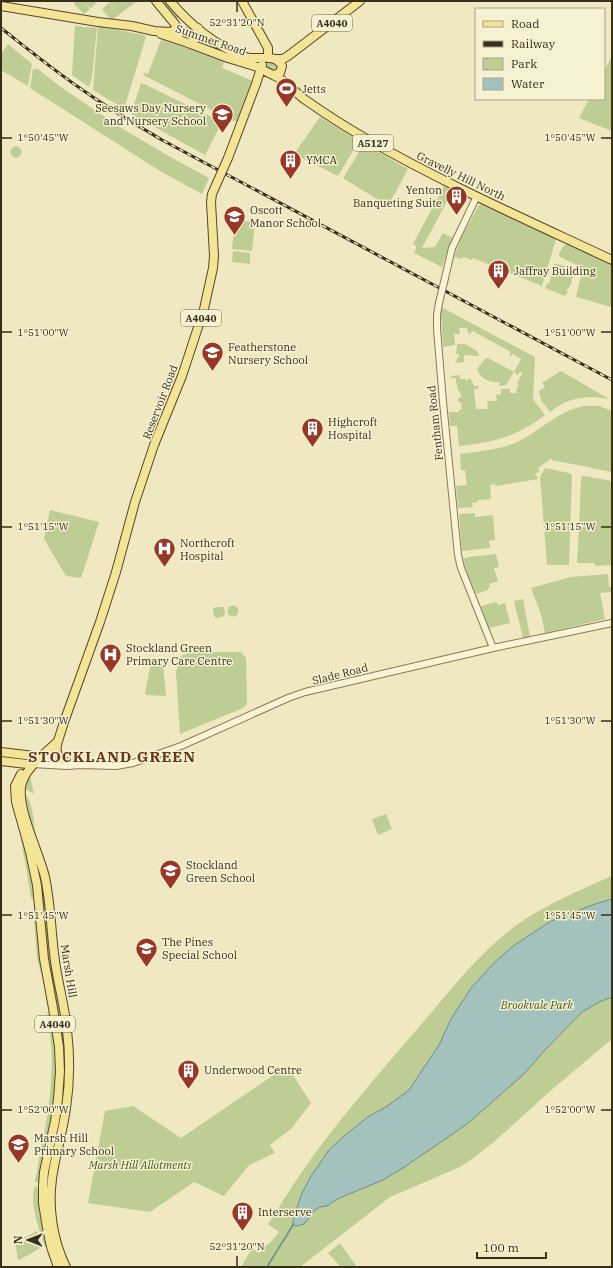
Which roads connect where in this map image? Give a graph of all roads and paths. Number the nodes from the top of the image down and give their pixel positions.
1 (156, 1) edge
2 (170, 1) edge
3 (242, 1) edge
4 (360, 1) edge
5 (1, 6) edge
6 (195, 26) junction
7 (178, 29) junction
8 (154, 31) junction
9 (187, 42) junction
10 (267, 58) junction
11 (280, 65) junction
12 (261, 69) junction
13 (272, 75) junction
14 (256, 84) junction
15 (307, 100) junction
16 (477, 196) junction
17 (612, 260) edge
18 (612, 623) edge
19 (493, 648) junction
20 (63, 725) junction
21 (58, 741) junction
22 (1, 752) edge
23 (34, 760) junction
24 (62, 760) junction
25 (5, 762) edge
26 (81, 765) junction
27 (17, 782) junction
28 (46, 916) junction
29 (50, 1142) junction
30 (60, 1143) junction
31 (58, 1267) edge
32 (66, 1267) edge

1 - 7 main road
2 - 6 main road, Summer Road
3 - 10 main road
4 - 11 main road, A4040
5 - 8 main road, Summer Road
6 - 7 main road
6 - 9 main road
6 - 10 main road, Summer Road
7 - 8 main road, Summer Road
7 - 9 main road
8 - 9 main road, Summer Road
9 - 12 main road, Summer Road
10 - 11 main road, Summer Road
10 - 12 main road, Reservoir Road
11 - 13 main road
11 - 15 main road, Gravelly Hill North / A5127
12 - 13 main road, Summer Road
12 - 14 main road, Reservoir Road / A4040
13 - 14 main road
13 - 15 main road, Gravelly Hill North / A5127
14 - 20 main road, Reservoir Road / A4040, bridge
15 - 16 main road, Gravelly Hill North / A5127
16 - 17 main road, Gravelly Hill North / A5127
16 - 19 street, Fentham Road, bridge
18 - 19 street, Slade Road
19 - 26 street, Slade Road
20 - 21 main road, Reservoir Road / A4040
20 - 23 main road, Reservoir Road / A4040
21 - 23 main road, Reservoir Road / A4040
21 - 24 main road
22 - 23 main road
23 - 24 street, Slade Road
23 - 25 main road
23 - 26 street, Slade Road
23 - 27 main road, Marsh Hill / A4040
23 - 28 main road, Marsh Hill / A4040
24 - 26 street, Slade Road
25 - 27 main road
27 - 28 main road, Marsh Hill / A4040
28 - 29 main road, Marsh Hill / A4040
28 - 30 main road, Marsh Hill / A4040
29 - 30 main road
29 - 31 main road, Marsh Hill / A4040
30 - 32 main road, Marsh Hill / A4040

